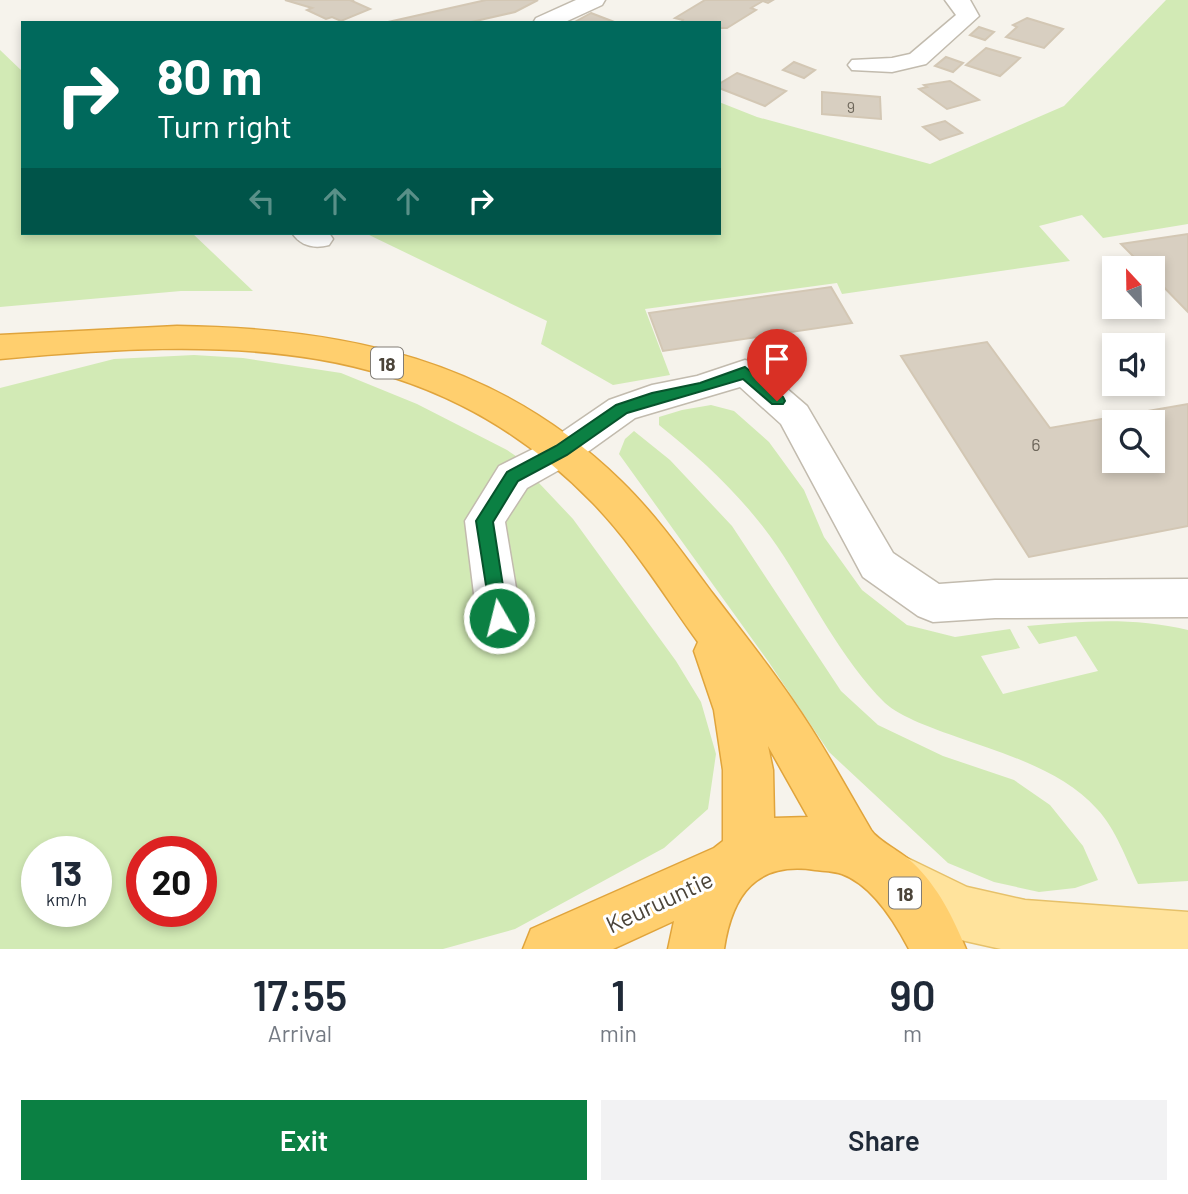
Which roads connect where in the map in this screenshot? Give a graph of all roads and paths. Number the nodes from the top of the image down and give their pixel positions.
1 (594, 0) edge
2 (956, 0) edge
3 (548, 21) edge
4 (860, 65) dead end
5 (191, 338) junction
6 (0, 347) edge
7 (0, 374) edge
8 (562, 450) junction
9 (1188, 598) edge
10 (704, 616) junction
11 (499, 618) dead end
12 (738, 860) junction
13 (874, 865) junction
14 (1188, 940) edge
15 (551, 949) edge
16 (696, 949) edge
17 (937, 949) edge

1 - 3 street
2 - 4 street
5 - 6 highway, 18
5 - 7 highway
5 - 8 highway, 18
8 - 9 street
8 - 10 highway, 18
8 - 11 street
10 - 12 highway
10 - 13 highway, 18
12 - 13 highway, Keuruuntie
12 - 15 highway, Keuruuntie
12 - 16 highway
13 - 14 main road
13 - 17 highway, 18

